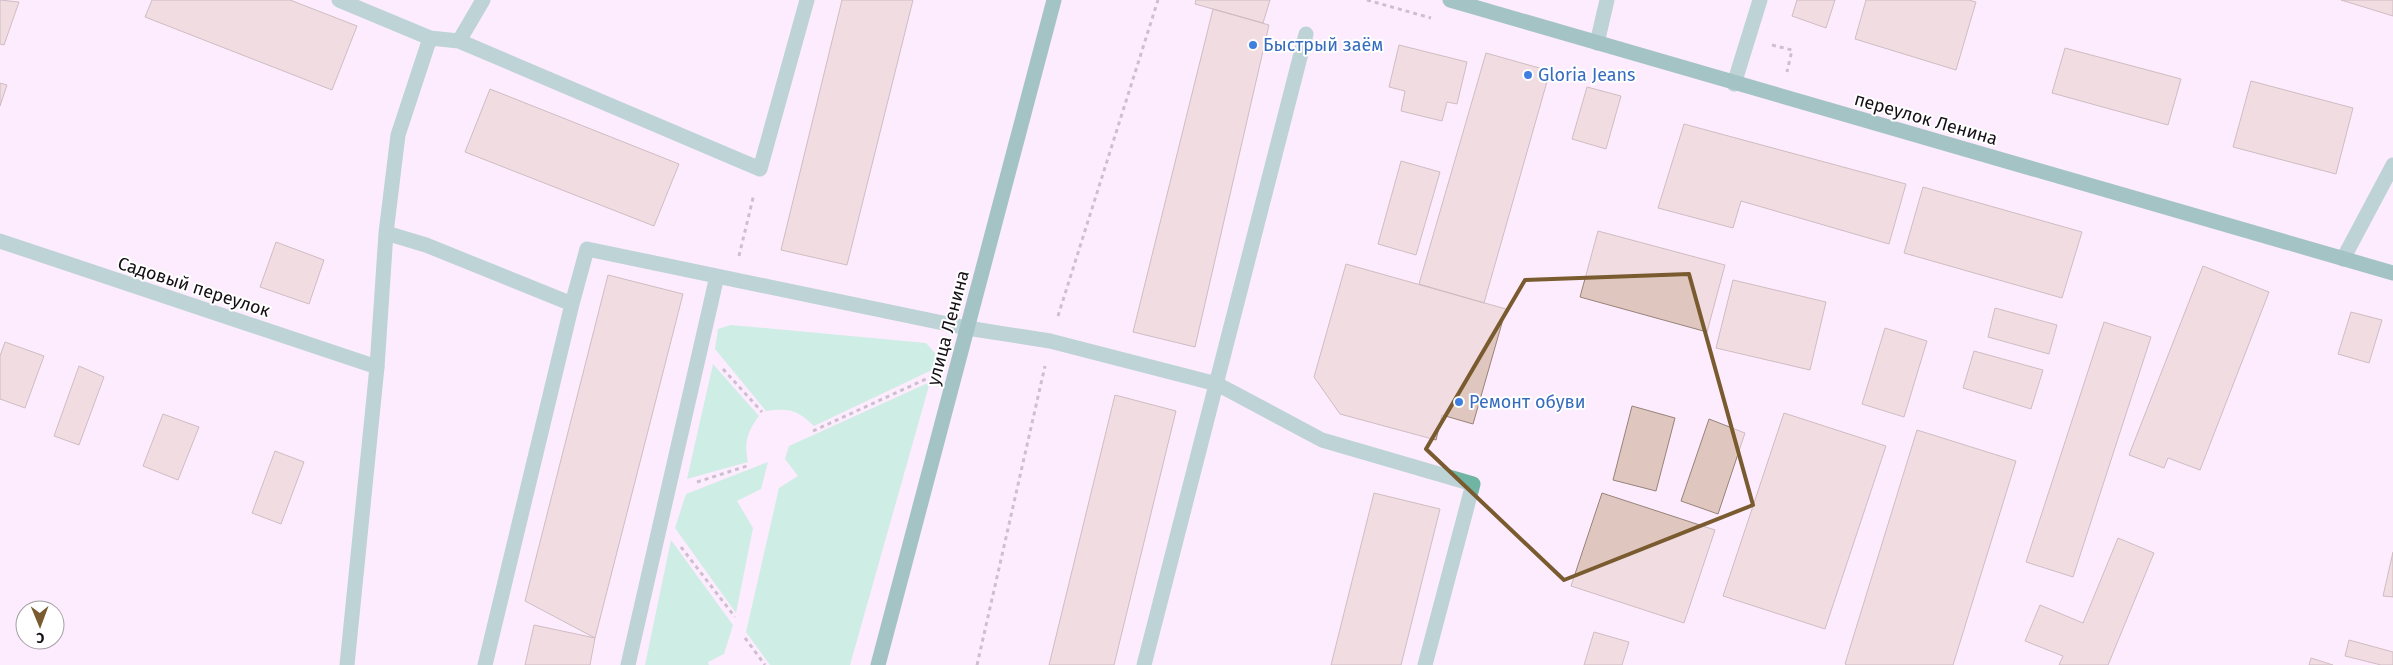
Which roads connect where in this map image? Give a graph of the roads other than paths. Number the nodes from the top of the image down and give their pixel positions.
1 (339, 0) edge
2 (483, 0) edge
3 (808, 0) edge
4 (1054, 0) edge
5 (1607, 0) edge
6 (1760, 0) edge
7 (1455, 2) edge
8 (1306, 34) dead end
9 (430, 38) junction
10 (459, 41) junction
11 (1597, 43) junction
12 (1734, 84) junction
13 (2393, 165) edge
14 (386, 233) junction
15 (0, 242) edge
16 (2343, 259) junction
17 (2393, 273) edge
18 (717, 276) junction
19 (572, 304) junction
20 (967, 328) junction
21 (376, 367) junction
22 (1217, 384) junction
23 (347, 665) edge
24 (486, 665) edge
25 (628, 665) edge
26 (878, 665) edge
27 (1144, 665) edge
28 (1425, 665) edge

1 - 9 street
2 - 10 street
3 - 10 street
4 - 20 street, улица Ленина
5 - 11 street
6 - 12 street
7 - 11 street, переулок Ленина
8 - 22 street
9 - 10 street
9 - 14 street
11 - 12 street, переулок Ленина
12 - 16 street, переулок Ленина
13 - 16 street
14 - 19 street
14 - 21 street
15 - 21 street, Садовый переулок
16 - 17 street, переулок Ленина
18 - 19 street
18 - 20 street
18 - 25 street
19 - 24 street
20 - 22 street
20 - 26 street, улица Ленина
21 - 23 street
22 - 27 street
22 - 28 street

